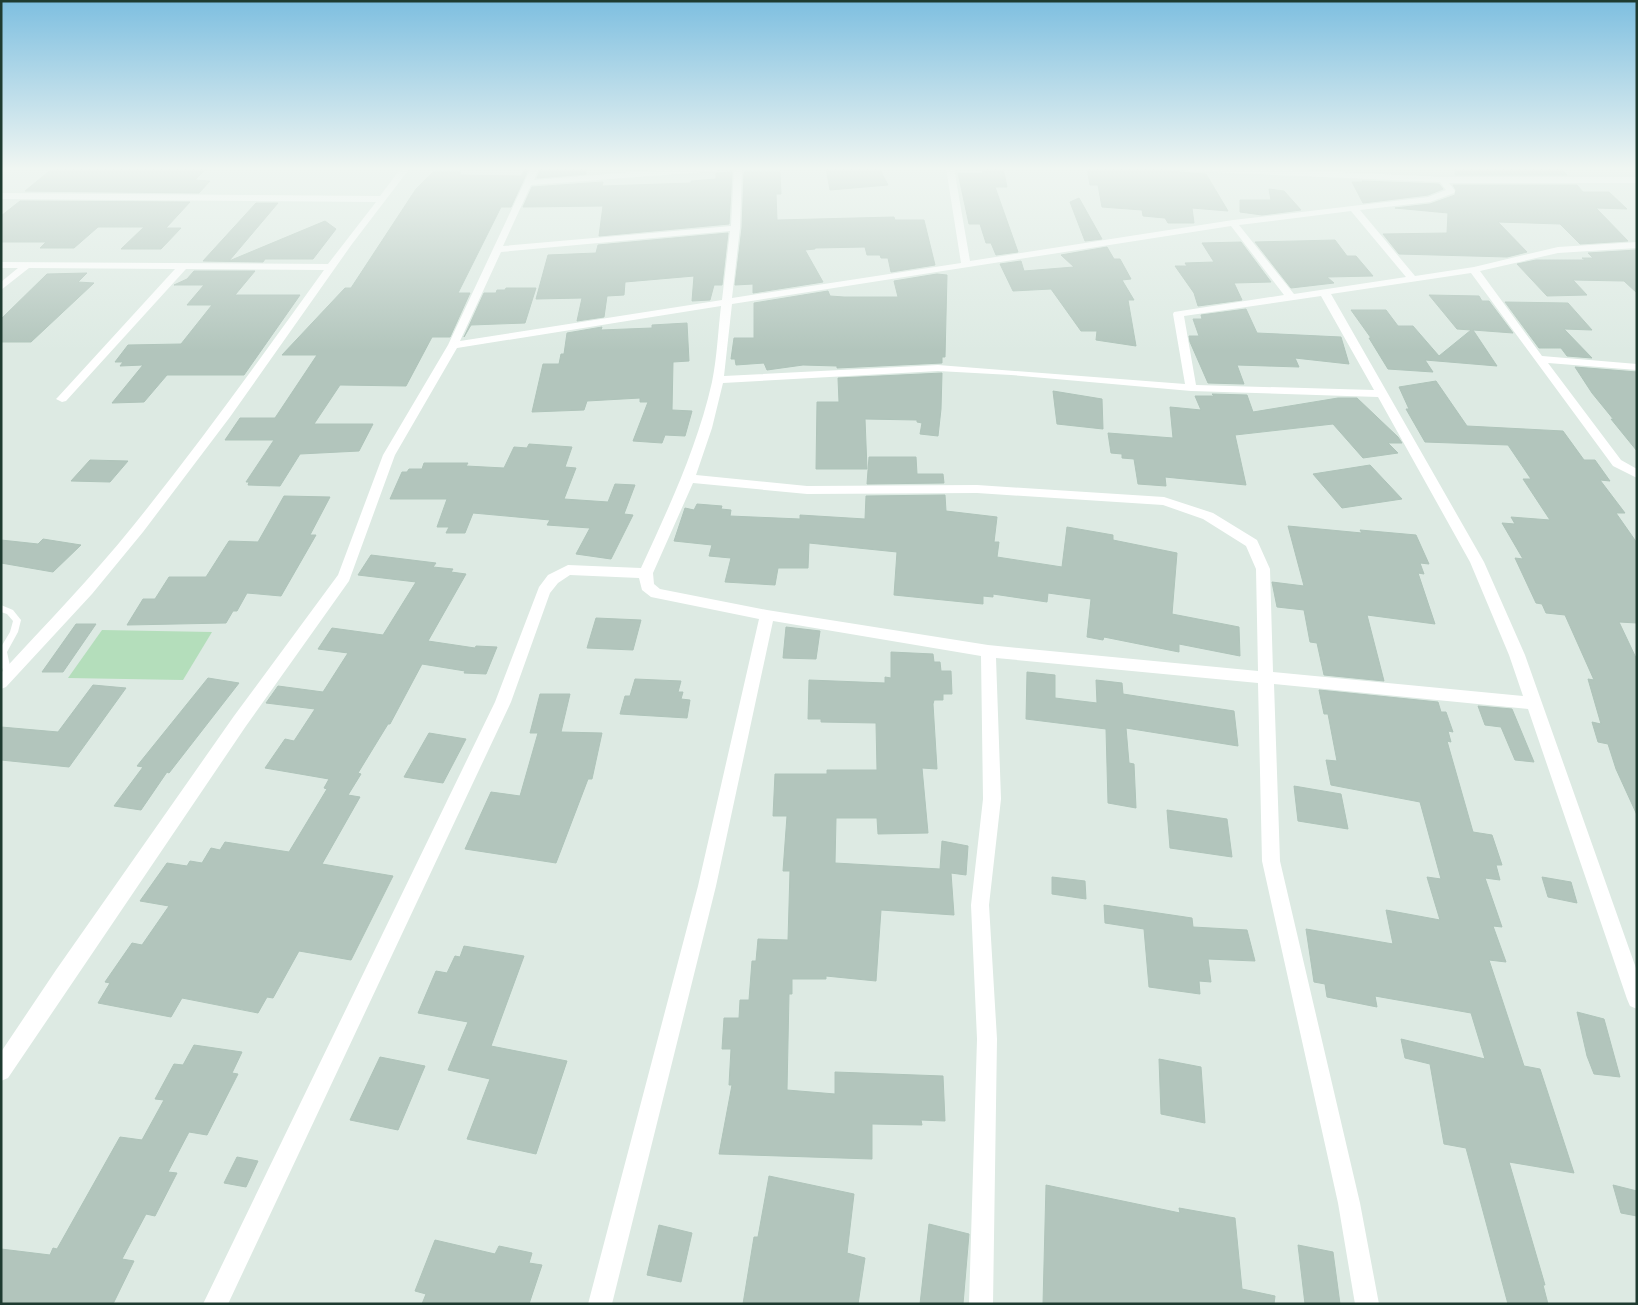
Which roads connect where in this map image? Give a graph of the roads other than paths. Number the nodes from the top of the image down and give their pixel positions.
1 (735, 228) edge
2 (360, 229) edge
3 (507, 229) edge
4 (725, 229) edge
5 (960, 229) edge
6 (1195, 229) edge
7 (1238, 229) edge
8 (1371, 229) edge
9 (1637, 245) edge
10 (496, 250) junction
11 (966, 264) junction
12 (1, 265) edge
13 (184, 265) junction
14 (26, 266) junction
15 (331, 267) junction
16 (1474, 270) junction
17 (1413, 279) junction
18 (1, 287) edge
19 (1324, 293) junction
20 (1290, 296) junction
21 (727, 302) junction
22 (453, 345) junction
23 (1539, 359) junction
24 (1637, 367) edge
25 (718, 380) junction
26 (1191, 388) junction
27 (1380, 394) junction
28 (62, 399) dead end
29 (1637, 474) edge
30 (689, 478) junction
31 (646, 574) junction
32 (1, 608) edge
33 (767, 615) junction
34 (988, 651) junction
35 (1266, 676) junction
36 (5, 679) edge
37 (1533, 703) junction
38 (1637, 999) edge
39 (1, 1071) edge
40 (215, 1304) edge
41 (600, 1304) edge
42 (981, 1304) edge
43 (1367, 1304) edge

1 - 21 street
2 - 15 street
3 - 10 street
4 - 10 street
5 - 11 street
6 - 11 street
7 - 20 street
8 - 17 street
9 - 16 street
10 - 22 street
11 - 21 street
12 - 14 street
13 - 14 street
13 - 15 street
13 - 28 street
14 - 18 street
15 - 36 street
16 - 17 street
16 - 23 street
17 - 19 street
19 - 20 street
19 - 27 street
20 - 26 street
21 - 22 street
21 - 25 street
22 - 39 street
23 - 24 street
23 - 29 street
25 - 26 street
25 - 30 street
26 - 27 street
27 - 37 street
30 - 31 street
30 - 35 street
31 - 33 street
31 - 40 street
32 - 36 lane
33 - 34 street
33 - 41 street
34 - 35 street
34 - 42 street
35 - 37 street
35 - 43 street
37 - 38 street

